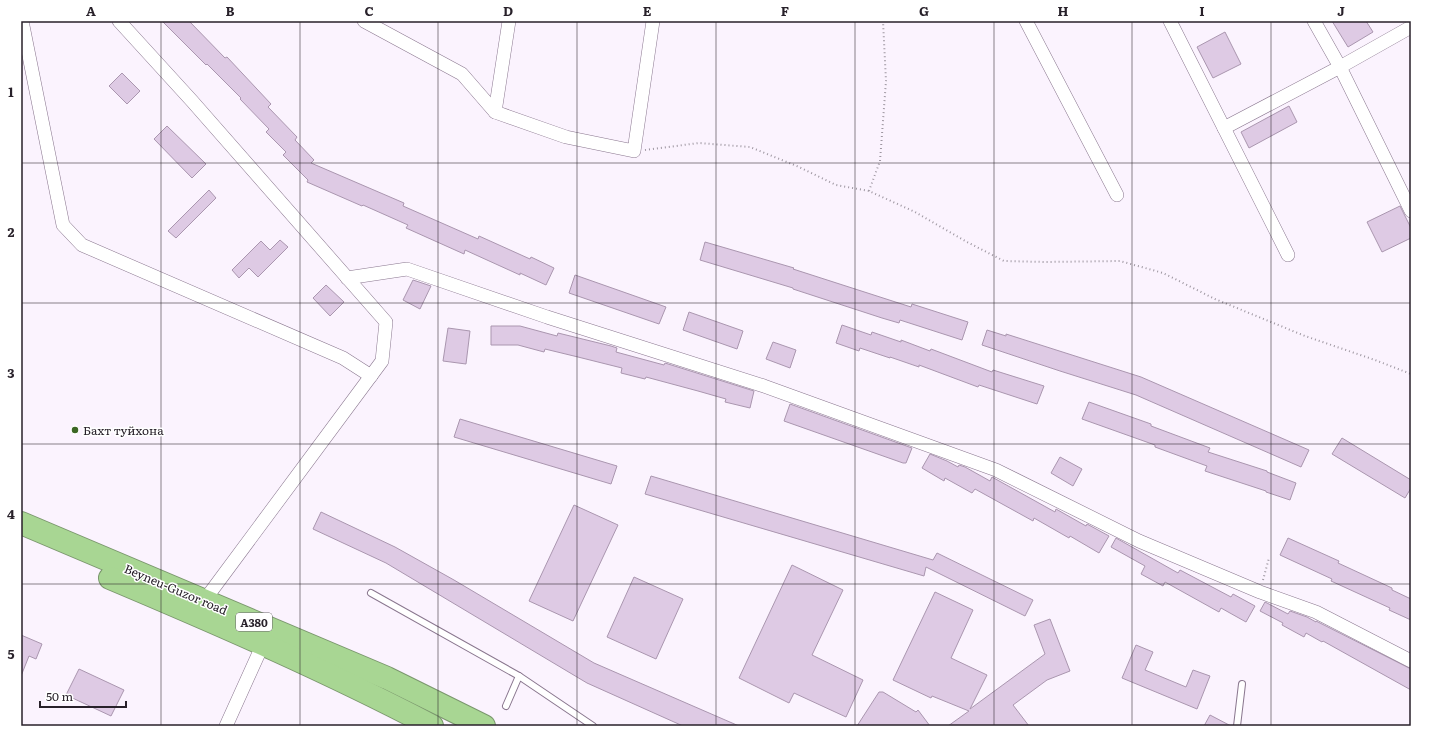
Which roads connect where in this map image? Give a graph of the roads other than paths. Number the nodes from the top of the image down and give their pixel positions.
1 (22, 21) edge
2 (120, 21) edge
3 (364, 21) edge
4 (509, 21) edge
5 (653, 21) edge
6 (1026, 21) edge
7 (1170, 21) edge
8 (1314, 21) edge
9 (1411, 27) edge
10 (1340, 67) junction
11 (495, 112) junction
12 (1224, 128) junction
13 (1117, 195) dead end
14 (1411, 211) edge
15 (1288, 255) dead end
16 (348, 278) junction
17 (371, 376) junction
18 (21, 524) edge
19 (21, 540) edge
20 (371, 593) dead end
21 (204, 601) junction
22 (263, 644) junction
23 (1411, 661) edge
24 (518, 676) junction
25 (1242, 684) dead end
26 (506, 706) dead end
27 (475, 724) edge
28 (226, 726) edge
29 (432, 726) edge
30 (594, 726) edge
31 (1237, 726) edge

1 - 17 street
2 - 16 street
3 - 11 street
4 - 11 street
5 - 11 street
6 - 13 street
7 - 12 street
8 - 10 street
9 - 10 street
10 - 12 street
10 - 14 street
12 - 15 street
16 - 17 street
16 - 23 street
17 - 21 street
18 - 21 highway, Beyneu-Guzor road / A380
19 - 22 highway, Beyneu-Guzor road / A380
20 - 24 lane
21 - 27 highway, Beyneu-Guzor road / A380
22 - 28 street
22 - 29 highway, Beyneu-Guzor road / A380
24 - 26 lane
24 - 30 lane
25 - 31 lane

